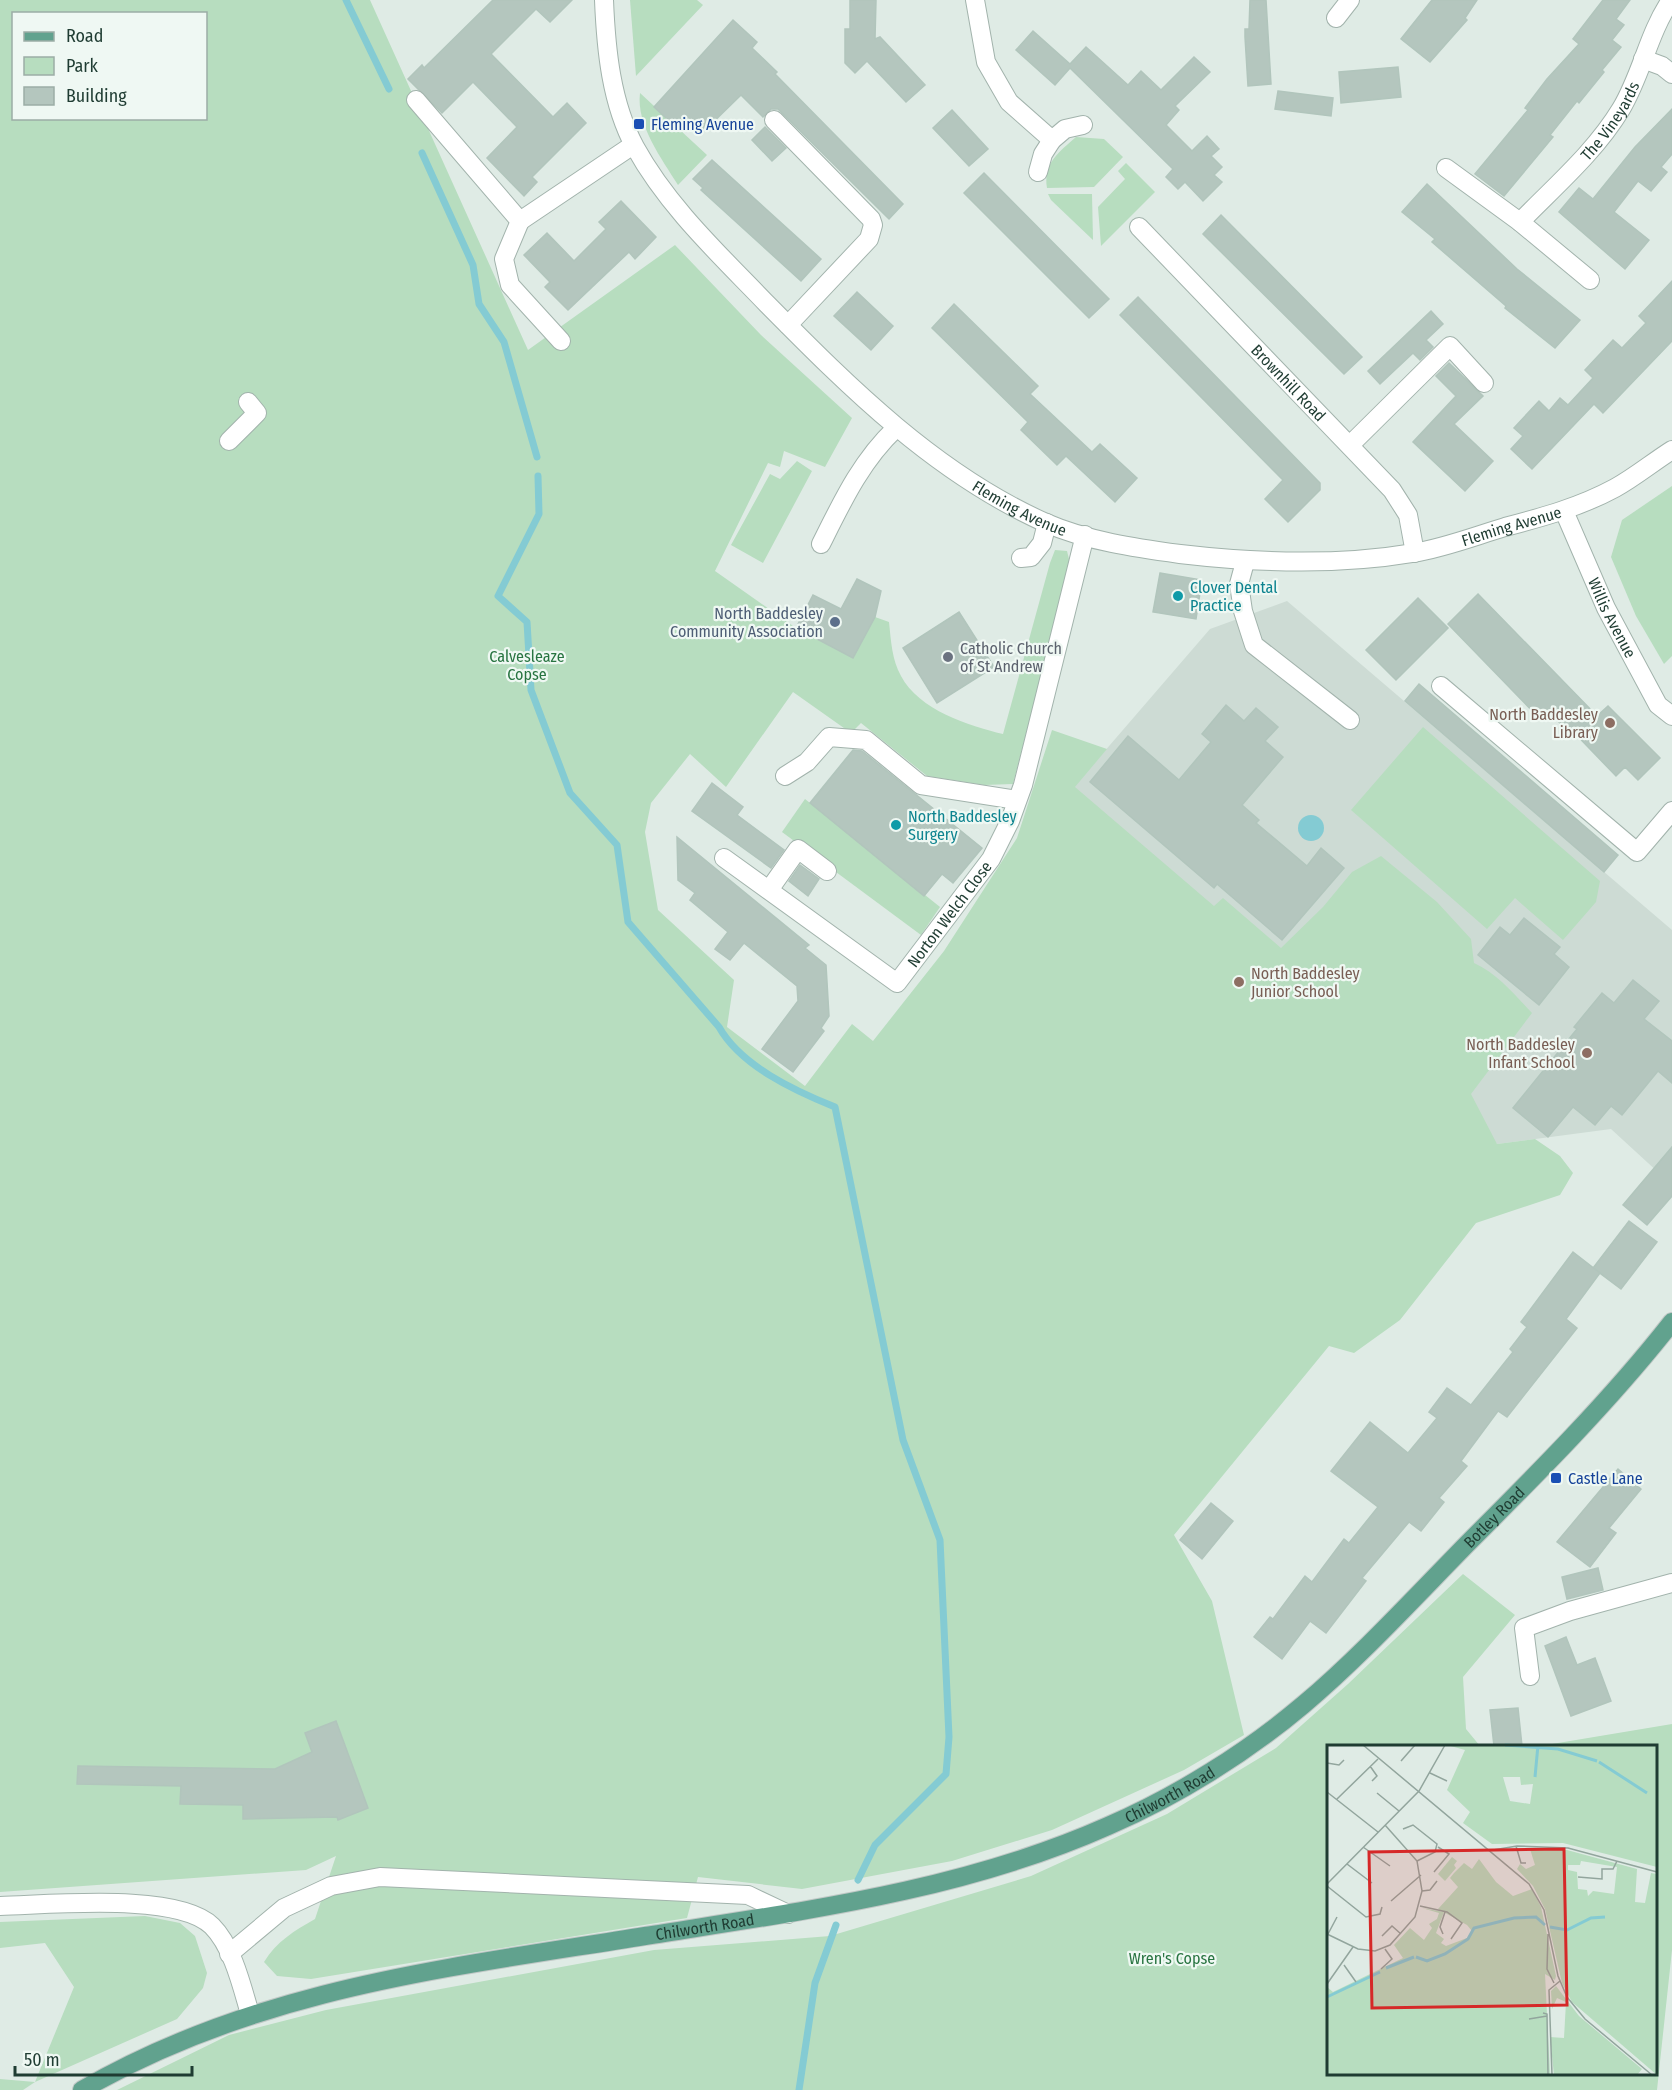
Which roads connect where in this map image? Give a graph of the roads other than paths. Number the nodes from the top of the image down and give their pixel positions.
1 (604, 0) edge
2 (975, 0) edge
3 (1350, 0) edge
4 (1671, 0) edge
5 (1336, 18) dead end
6 (1643, 59) junction
7 (1672, 74) edge
8 (416, 100) dead end
9 (774, 120) dead end
10 (1083, 125) dead end
11 (1052, 140) junction
12 (633, 145) junction
13 (1446, 168) dead end
14 (1038, 172) dead end
15 (520, 221) junction
16 (1520, 222) junction
17 (1139, 227) dead end
18 (1590, 280) dead end
19 (788, 325) junction
20 (561, 341) dead end
21 (1484, 383) dead end
22 (248, 402) dead end
23 (896, 428) junction
24 (229, 441) dead end
25 (1351, 444) junction
26 (1672, 450) edge
27 (1564, 510) junction
28 (1047, 523) junction
29 (1085, 535) junction
30 (821, 544) dead end
31 (1414, 553) junction
32 (1021, 558) dead end
33 (1245, 562) junction
34 (1441, 686) dead end
35 (1672, 716) edge
36 (1350, 720) dead end
37 (785, 776) dead end
38 (1017, 800) junction
39 (1672, 811) edge
40 (724, 858) dead end
41 (827, 871) dead end
42 (769, 890) junction
43 (1670, 1329) edge
44 (1672, 1583) edge
45 (1530, 1676) dead end
46 (1305, 1703) joint
47 (0, 1906) edge
48 (788, 1914) junction
49 (229, 1954) junction
50 (250, 2014) junction
51 (82, 2090) edge

1 - 12 street, Fleming Avenue
2 - 11 street
3 - 5 street
4 - 6 street, The Vineyards
6 - 7 street
6 - 16 street, The Vineyards
8 - 15 street
9 - 19 street
10 - 11 street
11 - 14 street
12 - 15 street
12 - 19 street, Fleming Avenue
13 - 16 street
15 - 20 street
16 - 18 street
17 - 25 street, Brownhill Road
19 - 23 street, Fleming Avenue
21 - 25 street
22 - 24 street
23 - 28 street, Fleming Avenue
23 - 30 street
25 - 31 street, Brownhill Road
26 - 27 street, Fleming Avenue
27 - 31 street, Fleming Avenue
27 - 35 street, Willis Avenue
28 - 29 street, Fleming Avenue
28 - 32 street
29 - 33 street, Fleming Avenue
29 - 38 street, Norton Welch Close
31 - 33 street, Fleming Avenue
33 - 36 street
34 - 39 street
37 - 38 street
38 - 42 street, Norton Welch Close
40 - 42 street, Norton Welch Close
41 - 42 street
43 - 46 main road, Botley Road
44 - 45 street
46 - 48 main road, Chilworth Road
47 - 49 street
48 - 49 street
48 - 50 main road, Chilworth Road
49 - 50 street
50 - 51 main road, Chilworth Road

